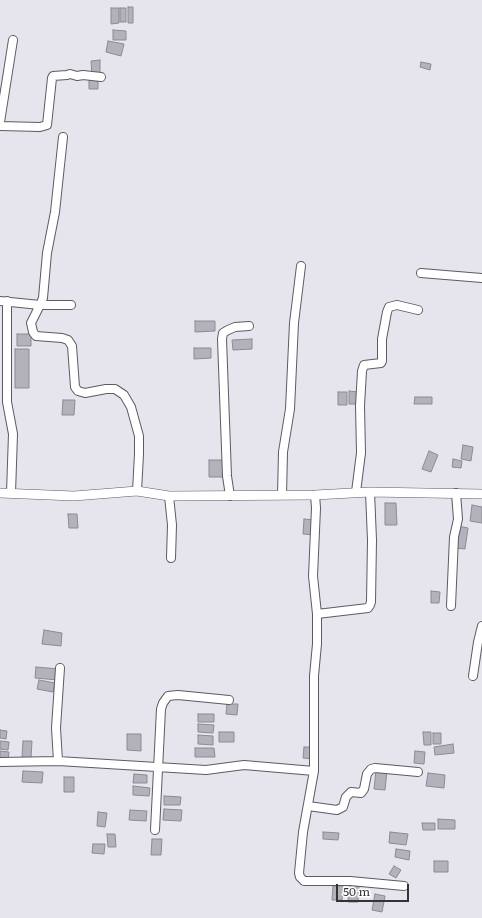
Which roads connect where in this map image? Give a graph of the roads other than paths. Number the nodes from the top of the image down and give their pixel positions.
1 (13, 40) dead end
2 (101, 77) dead end
3 (0, 122) edge
4 (0, 126) edge
5 (63, 137) dead end
6 (301, 266) dead end
7 (421, 273) dead end
8 (482, 278) edge
9 (3, 301) edge
10 (40, 305) junction
11 (70, 305) dead end
12 (418, 310) dead end
13 (249, 326) dead end
14 (138, 491) junction
15 (356, 492) junction
16 (370, 492) junction
17 (0, 493) edge
18 (11, 493) junction
19 (456, 493) junction
20 (482, 494) edge
21 (282, 495) junction
22 (315, 495) junction
23 (169, 496) junction
24 (230, 496) junction
25 (171, 558) dead end
26 (450, 606) dead end
27 (316, 614) junction
28 (482, 626) edge
29 (60, 668) dead end
30 (473, 676) dead end
31 (229, 700) dead end
32 (58, 761) junction
33 (0, 762) edge
34 (159, 767) junction
35 (314, 771) junction
36 (418, 772) dead end
37 (308, 806) junction
38 (155, 830) dead end
39 (404, 886) dead end

1 - 3 street
2 - 4 street
5 - 10 street
6 - 21 street
7 - 8 street
9 - 10 street
9 - 18 street
10 - 11 street
10 - 14 street
12 - 15 street
13 - 24 street
14 - 18 street
14 - 23 street
15 - 16 street
15 - 22 street
16 - 19 street
16 - 27 street
17 - 18 street
19 - 20 street
19 - 26 street
21 - 22 street
21 - 24 street
22 - 27 street
23 - 24 street
23 - 25 street
27 - 35 street
28 - 30 street
29 - 32 street
31 - 34 street
32 - 33 street
32 - 34 street
34 - 35 street
34 - 38 street
35 - 37 street
36 - 37 street
37 - 39 street

